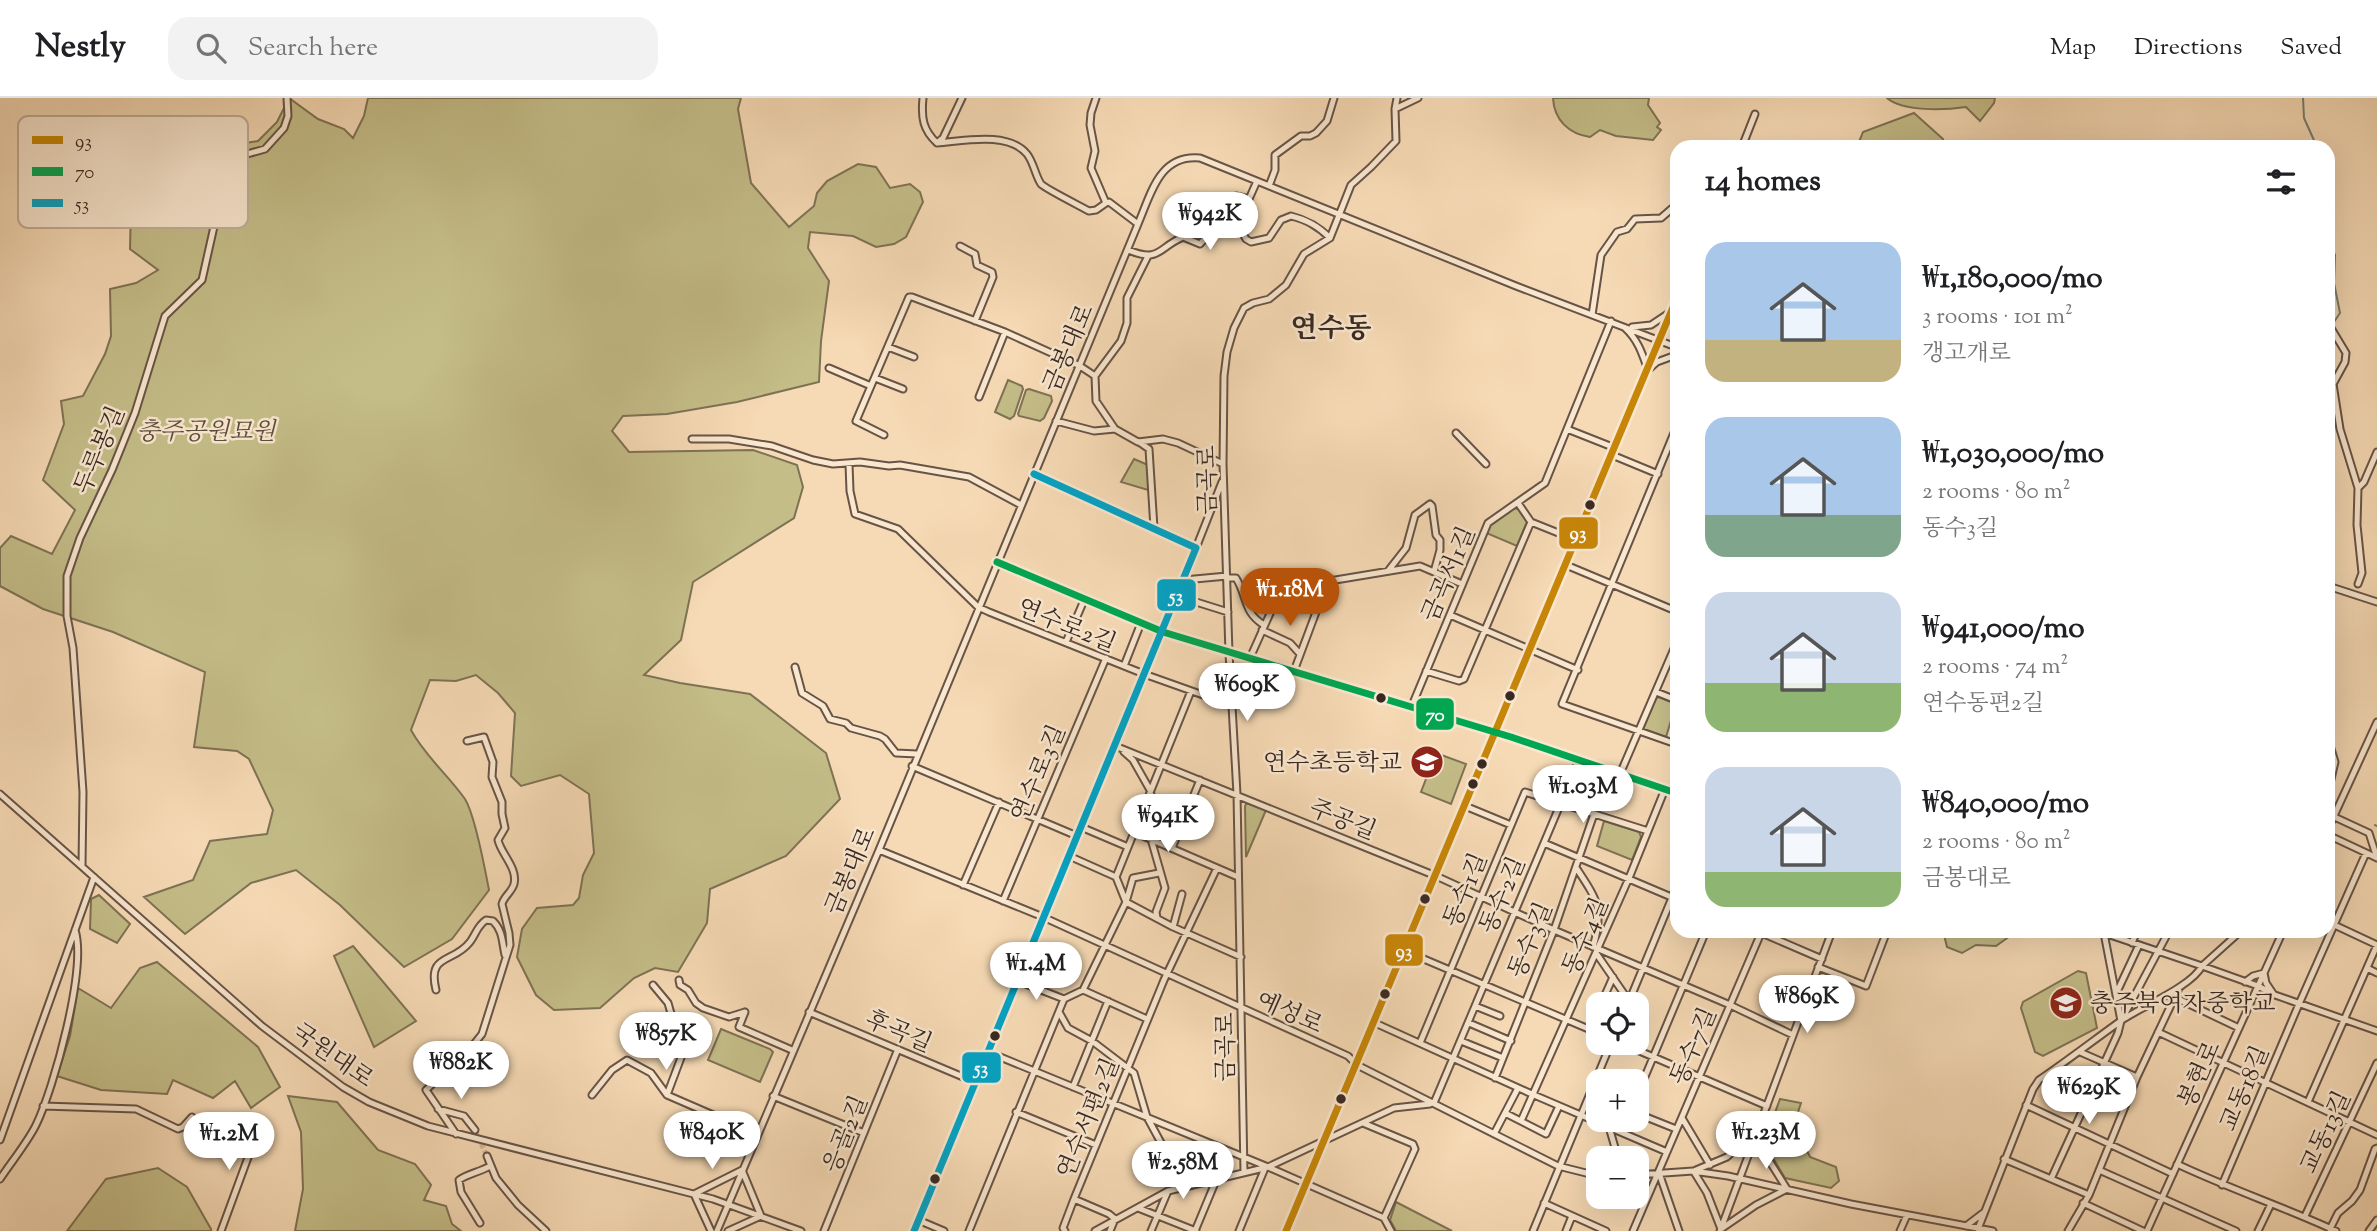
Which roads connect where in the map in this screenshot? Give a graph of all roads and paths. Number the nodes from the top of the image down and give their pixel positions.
1 (287, 98) edge
2 (923, 98) edge
3 (962, 98) edge
4 (1096, 98) edge
5 (1334, 98) edge
6 (1397, 98) edge
7 (1418, 98) edge
8 (1395, 109) junction
9 (1755, 114) dead end
10 (1745, 140) edge
11 (937, 143) junction
12 (248, 154) edge
13 (1257, 181) junction
14 (1269, 186) junction
15 (1106, 203) junction
16 (1670, 210) edge
17 (1340, 215) junction
18 (1223, 219) junction
19 (1138, 224) junction
20 (214, 228) edge
21 (1330, 238) junction
22 (960, 246) dead end
23 (1128, 250) junction
24 (1148, 256) junction
25 (1670, 312) edge
26 (1592, 314) junction
27 (1670, 316) edge
28 (975, 321) junction
29 (1611, 321) junction
30 (1622, 326) junction
31 (1005, 332) junction
32 (2335, 336) edge
33 (1660, 340) junction
34 (1670, 344) edge
35 (888, 347) junction
36 (914, 357) dead end
37 (1670, 357) edge
38 (1080, 366) junction
39 (829, 368) dead end
40 (1648, 370) junction
41 (1095, 376) junction
42 (875, 378) junction
43 (2335, 380) edge
44 (871, 386) junction
45 (903, 389) dead end
46 (979, 397) dead end
47 (2335, 402) edge
48 (1056, 421) junction
49 (1115, 429) junction
50 (1567, 429) junction
51 (1456, 433) dead end
52 (884, 435) dead end
53 (692, 439) dead end
54 (1138, 442) junction
55 (1670, 443) edge
56 (1613, 452) junction
57 (2377, 452) edge
58 (849, 464) junction
59 (1223, 464) junction
60 (1486, 464) dead end
61 (1034, 474) junction
62 (1658, 474) junction
63 (1224, 480) junction
64 (2358, 488) junction
65 (1518, 503) junction
66 (1021, 505) junction
67 (1531, 522) junction
68 (1154, 528) junction
69 (1576, 541) junction
70 (1196, 548) junction
71 (997, 562) junction
72 (1566, 565) junction
73 (1388, 571) junction
74 (1434, 572) junction
75 (1227, 577) junction
76 (1184, 580) junction
77 (1328, 580) junction
78 (1462, 584) junction
79 (1613, 584) junction
80 (2358, 584) dead end
81 (2335, 588) edge
82 (1177, 596) junction
83 (1085, 598) junction
84 (2377, 602) edge
85 (978, 607) junction
86 (1670, 608) edge
87 (1228, 612) junction
88 (1450, 615) junction
89 (1141, 623) junction
90 (1263, 627) junction
91 (1484, 629) junction
92 (1163, 632) junction
93 (1066, 642) junction
94 (1531, 649) junction
95 (1229, 653) junction
96 (1300, 654) junction
97 (1105, 658) junction
98 (1250, 658) junction
99 (1669, 662) edge
100 (1124, 666) junction
101 (795, 667) dead end
102 (1578, 670) junction
103 (1294, 671) junction
104 (1426, 671) junction
105 (1144, 674) junction
106 (1191, 691) junction
107 (1656, 691) junction
108 (1670, 697) edge
109 (1234, 706) junction
110 (1410, 708) junction
111 (2377, 722) edge
112 (1638, 731) junction
113 (1496, 732) junction
114 (467, 741) dead end
115 (1670, 742) edge
116 (1118, 747) junction
117 (917, 754) junction
118 (1578, 760) junction
119 (1160, 764) junction
120 (912, 766) junction
121 (1620, 774) junction
122 (1200, 780) junction
123 (1665, 789) junction
124 (1150, 790) junction
125 (1670, 791) edge
126 (0, 794) edge
127 (1237, 794) junction
128 (999, 802) junction
129 (1560, 804) junction
130 (2335, 805) edge
131 (1465, 806) junction
132 (1594, 814) junction
133 (2335, 817) edge
134 (1037, 818) junction
135 (1511, 825) junction
136 (1081, 827) junction
137 (1648, 831) junction
138 (1134, 832) junction
139 (1077, 836) junction
140 (2335, 838) edge
141 (1151, 839) junction
142 (1544, 843) junction
143 (1128, 847) junction
144 (1171, 848) junction
145 (878, 850) junction
146 (2366, 853) junction
147 (1069, 856) junction
148 (1580, 858) junction
149 (2377, 858) edge
150 (82, 866) junction
151 (1119, 868) junction
152 (1217, 868) junction
153 (1577, 869) junction
154 (1159, 873) junction
155 (1436, 876) junction
156 (94, 877) junction
157 (1116, 877) junction
158 (1238, 877) junction
159 (1133, 878) junction
160 (1629, 878) junction
161 (964, 885) junction
162 (1182, 894) dead end
163 (1670, 896) edge
164 (1480, 897) junction
165 (1003, 901) junction
166 (1126, 902) junction
167 (1670, 909) edge
168 (1513, 912) junction
169 (2335, 916) edge
170 (1043, 918) junction
171 (1157, 918) junction
172 (2335, 926) edge
173 (1173, 927) junction
174 (75, 929) junction
175 (1554, 930) junction
176 (1187, 933) junction
177 (1703, 938) edge
178 (1757, 938) edge
179 (1776, 938) edge
180 (1830, 938) edge
181 (1884, 938) edge
182 (2102, 938) edge
183 (2118, 938) edge
184 (2136, 938) edge
185 (2165, 938) edge
186 (2233, 938) edge
187 (2280, 938) edge
188 (2325, 938) edge
189 (1781, 940) joint
190 (2136, 944) junction
191 (2377, 945) edge
192 (1106, 946) junction
193 (1595, 950) junction
194 (1405, 951) junction
195 (2158, 951) junction
196 (1241, 957) junction
197 (506, 958) junction
198 (1822, 959) junction
199 (1818, 967) junction
200 (2202, 967) junction
201 (2367, 968) junction
202 (1643, 969) junction
203 (1451, 970) junction
204 (2264, 973) junction
205 (2377, 973) edge
206 (1166, 975) junction
207 (1612, 978) junction
208 (679, 979) dead end
209 (1017, 981) junction
210 (2245, 982) junction
211 (1484, 984) junction
212 (653, 985) dead end
213 (1684, 986) junction
214 (2258, 986) junction
215 (2179, 988) junction
216 (436, 990) dead end
217 (1083, 990) junction
218 (1606, 992) edge
219 (1621, 992) edge
220 (1633, 992) edge
221 (2116, 995) junction
222 (2275, 995) junction
223 (2174, 997) junction
224 (1064, 999) junction
225 (1108, 1001) junction
226 (1525, 1002) junction
227 (2299, 1004) junction
228 (1730, 1005) junction
229 (1475, 1006) junction
230 (1242, 1010) junction
231 (809, 1012) junction
232 (1058, 1012) junction
233 (1500, 1016) dead end
234 (1147, 1019) junction
235 (1568, 1020) junction
236 (2344, 1020) junction
237 (2121, 1021) junction
238 (1375, 1023) junction
239 (1469, 1023) junction
240 (1586, 1027) edge
241 (2239, 1028) junction
242 (2377, 1031) edge
243 (2158, 1032) junction
244 (1793, 1035) junction
245 (1092, 1041) junction
246 (1461, 1041) junction
247 (1511, 1041) junction
248 (1420, 1043) junction
249 (898, 1049) junction
250 (792, 1050) junction
251 (988, 1052) junction
252 (2080, 1052) junction
253 (1647, 1055) edge
254 (1654, 1058) junction
255 (1454, 1059) junction
256 (1503, 1059) junction
257 (2105, 1062) junction
258 (2223, 1063) junction
259 (2377, 1063) edge
260 (1357, 1065) junction
261 (1128, 1067) junction
262 (1649, 1069) edge
263 (1033, 1071) junction
264 (1699, 1077) junction
265 (2137, 1077) junction
266 (1495, 1078) junction
267 (975, 1082) junction
268 (2266, 1082) junction
269 (1073, 1087) junction
270 (1518, 1088) junction
271 (592, 1095) dead end
272 (667, 1095) junction
273 (1534, 1095) junction
274 (773, 1096) junction
275 (1586, 1101) edge
276 (2308, 1102) junction
277 (1113, 1103) junction
278 (1433, 1103) junction
279 (2026, 1105) junction
280 (43, 1106) junction
281 (1559, 1106) junction
282 (1767, 1106) junction
283 (438, 1109) junction
284 (1016, 1112) junction
285 (1505, 1113) junction
286 (1580, 1114) junction
287 (1586, 1116) edge
288 (192, 1117) dead end
289 (1147, 1117) junction
290 (1649, 1118) edge
291 (1682, 1118) junction
292 (1521, 1121) junction
293 (261, 1122) dead end
294 (2349, 1122) junction
295 (1363, 1123) junction
296 (2074, 1127) junction
297 (1676, 1129) junction
298 (1758, 1129) junction
299 (475, 1130) tunnel mouth
300 (1621, 1132) edge
301 (864, 1133) junction
302 (456, 1134) junction
303 (757, 1134) junction
304 (1494, 1134) junction
305 (2377, 1135) edge
306 (1326, 1139) junction
307 (0, 1140) edge
308 (2110, 1144) junction
309 (1096, 1145) junction
310 (2377, 1148) edge
311 (1667, 1152) junction
312 (487, 1156) tunnel mouth
313 (1244, 1158) junction
314 (2004, 1159) junction
315 (2177, 1164) junction
316 (1710, 1165) junction
317 (490, 1166) junction
318 (1558, 1166) junction
319 (1266, 1168) junction
320 (742, 1170) junction
321 (2099, 1170) junction
322 (1693, 1171) junction
323 (1586, 1172) edge
324 (1659, 1173) junction
325 (1244, 1174) junction
326 (1649, 1174) edge
327 (2173, 1174) junction
328 (1217, 1178) junction
329 (1740, 1178) junction
330 (0, 1179) edge
331 (2051, 1179) junction
332 (1306, 1184) junction
333 (2222, 1185) junction
334 (1185, 1187) junction
335 (1787, 1189) junction
336 (1168, 1191) junction
337 (694, 1194) junction
338 (2089, 1195) junction
339 (2162, 1198) junction
340 (1074, 1199) junction
341 (1544, 1203) junction
342 (2083, 1203) junction
343 (728, 1204) junction
344 (2271, 1205) junction
345 (1138, 1208) junction
346 (1983, 1213) junction
347 (1906, 1215) junction
348 (761, 1216) junction
349 (1157, 1216) junction
350 (1572, 1216) junction
351 (2305, 1216) junction
352 (1384, 1218) junction
353 (1115, 1219) junction
354 (918, 1220) junction
355 (2377, 1220) edge
356 (480, 1223) dead end
357 (1965, 1226) junction
358 (1978, 1228) junction
359 (1064, 1230) edge
360 (1721, 1230) edge
361 (2332, 1230) edge
362 (221, 1231) edge
363 (546, 1231) edge
364 (711, 1231) edge
365 (717, 1231) edge
366 (727, 1231) edge
367 (801, 1231) edge
368 (824, 1231) edge
369 (914, 1231) edge
370 (944, 1231) edge
371 (969, 1231) edge
372 (1095, 1231) edge
373 (1110, 1231) edge
374 (1151, 1231) edge
375 (1195, 1231) edge
376 (1239, 1231) edge
377 (1286, 1231) edge
378 (1391, 1231) edge
379 (1533, 1231) edge
380 (1566, 1231) edge
381 (1606, 1231) edge
382 (1633, 1231) edge
383 (1679, 1231) edge
384 (1900, 1231) edge
385 (1993, 1231) edge
386 (2068, 1231) edge
387 (2145, 1231) edge
388 (2236, 1231) edge
389 (2258, 1231) edge
390 (2369, 1231) edge

1 - 12 street, 두루봉길
2 - 11 street
3 - 11 street
4 - 15 street
5 - 14 street
6 - 8 street
7 - 8 street
8 - 17 street
9 - 10 street
11 - 15 street
13 - 14 street, 금봉대로
13 - 18 street
13 - 19 street, 금봉대로
14 - 17 street, 금봉대로
15 - 19 street
16 - 26 street
17 - 21 street
17 - 26 street, 금봉대로
18 - 21 street
18 - 24 street
19 - 23 street, 금봉대로
20 - 150 street, 두루봉길
21 - 59 street, 금곡로
22 - 28 street
23 - 24 street
23 - 38 street, 금봉대로
24 - 41 street
25 - 30 street
26 - 29 street, 금봉대로
27 - 33 street
28 - 31 street
28 - 35 street
29 - 30 street, 금봉대로
29 - 50 street, 금곡서1길
30 - 33 street, 금봉대로
30 - 40 street
31 - 38 street
31 - 46 street
32 - 43 street
33 - 34 street, 금봉대로
33 - 40 street
35 - 36 street
35 - 42 street
37 - 40 street
38 - 41 street
38 - 48 street, 금봉대로
39 - 44 street
40 - 56 street
41 - 49 street
42 - 44 street
42 - 45 street
44 - 52 street
47 - 64 street
48 - 49 street
48 - 61 street, 금봉대로
49 - 54 street
50 - 56 street
50 - 65 street, 금곡서1길
51 - 60 street
53 - 58 street
54 - 59 street
54 - 68 street
55 - 62 street
56 - 62 street
56 - 69 street
57 - 64 street
58 - 66 street
58 - 85 street
59 - 63 street, 금곡로
61 - 66 street, 금봉대로
61 - 68 street
62 - 79 street
63 - 70 street
63 - 75 street, 금곡로
64 - 80 street
65 - 67 street
65 - 78 street, 금곡서1길
66 - 71 street, 금봉대로
67 - 69 street
67 - 91 street
68 - 70 street
69 - 72 street
70 - 76 street
71 - 83 street
71 - 85 street, 금봉대로
72 - 79 street
72 - 94 street
73 - 74 street
73 - 74 street
73 - 77 street
74 - 78 street
75 - 76 street
75 - 87 street, 금곡로
75 - 90 street
76 - 82 street
77 - 90 street
77 - 96 street
78 - 88 street, 금곡서1길
79 - 86 street
79 - 102 street
81 - 84 street
82 - 87 street
82 - 92 street
83 - 89 street
83 - 93 street
85 - 93 street, 연수로2길
85 - 117 street, 금봉대로
87 - 95 street, 금곡로
88 - 91 street
88 - 104 street, 금곡서1길
89 - 92 street
89 - 100 street
90 - 96 street
90 - 98 street
91 - 94 street
91 - 104 street
92 - 95 street
92 - 105 street
93 - 97 street, 연수로2길
94 - 102 street
94 - 113 street
95 - 98 street
95 - 109 street, 금곡로
96 - 103 street
97 - 100 street, 연수로2길
97 - 134 street, 연수로3길
98 - 103 street
99 - 107 street
100 - 105 street, 연수로2길
101 - 117 street
102 - 112 street
103 - 110 street
104 - 110 street, 금곡서1길
105 - 106 street, 연수로2길
105 - 116 street
106 - 109 street, 연수로2길
106 - 119 street
107 - 108 street
107 - 112 street
109 - 127 street, 금곡로
110 - 113 street
111 - 130 street
112 - 115 street
112 - 121 street
113 - 118 street
113 - 131 street
114 - 197 street
116 - 119 street
116 - 124 street
116 - 136 street
117 - 120 street, 금봉대로
118 - 121 street
118 - 129 street, 동수2길
119 - 122 street
119 - 124 street
120 - 128 street
120 - 145 street, 금봉대로
121 - 123 street
122 - 127 street
122 - 144 street
123 - 125 street
123 - 137 street, 동수4길
124 - 138 street
124 - 141 street
126 - 150 street, 국원대로
127 - 155 street, 주공길
127 - 158 street, 금곡로
128 - 134 street
128 - 161 street
129 - 132 street, 동수1길
129 - 135 street, 동수1길
129 - 142 street, 동수2길
131 - 135 street
131 - 155 street
132 - 137 street, 동수1길
132 - 148 street, 동수3길
133 - 149 street
134 - 139 street
134 - 165 street, 연수로3길
135 - 164 street, 동수1길
136 - 139 street
136 - 143 street
137 - 160 street, 동수4길
138 - 141 street
138 - 143 street
139 - 147 street
140 - 146 street
141 - 144 street
141 - 154 street
142 - 148 street
142 - 168 street, 동수2길
143 - 151 street
144 - 152 street
145 - 161 street, 예성로
145 - 231 street, 금봉대로
146 - 149 street
146 - 169 street, 교동18길
147 - 157 street
147 - 170 street
148 - 153 street, 동수3길
148 - 160 street
150 - 156 street, 국원대로
151 - 157 street
151 - 159 street
152 - 158 street
152 - 176 street, 연수서편2길
153 - 175 street, 동수3길
153 - 193 street
154 - 159 street
154 - 171 street
155 - 164 street, 주공길
155 - 194 street
156 - 174 street
156 - 302 street, 국원대로
157 - 166 street
158 - 196 street, 금곡로
159 - 166 street
160 - 163 street
160 - 193 street, 동수4길
161 - 165 street, 예성로
162 - 173 street
164 - 168 street, 주공길
164 - 203 street, 동수1길
165 - 170 street, 예성로
166 - 171 street
166 - 192 street
167 - 202 street
168 - 175 street, 주공길
168 - 211 street, 동수2길
170 - 192 street, 예성로
170 - 209 street
171 - 173 street
172 - 191 street
173 - 176 street
174 - 280 street
174 - 307 street
175 - 193 street, 주공길
175 - 226 street, 동수3길
176 - 196 street
176 - 206 street, 연수서편2길
177 - 213 street
178 - 228 street, 동수7길
179 - 189 street
180 - 198 street
181 - 199 street
182 - 221 street
183 - 190 street
184 - 190 street
185 - 195 street
186 - 200 street
187 - 204 street, 봉현로
188 - 227 street, 교동18길
189 - 198 street
190 - 195 street
190 - 221 street
191 - 201 street
192 - 206 street, 예성로
192 - 217 street
193 - 202 street, 주공길
193 - 207 street
193 - 235 street, 동수4길
194 - 203 street
194 - 238 street
195 - 200 street
195 - 237 street
196 - 230 street, 금곡로
197 - 216 street
197 - 283 street
198 - 199 street
199 - 244 street
200 - 210 street
200 - 215 street
201 - 205 street
201 - 236 street
202 - 213 street, 주공길
202 - 220 street
203 - 211 street
203 - 248 street, 동수1길
204 - 210 street
204 - 214 street, 봉현로
204 - 222 street
206 - 230 street, 예성로
206 - 234 street, 연수서편2길
207 - 218 street
207 - 219 street
208 - 250 street
209 - 224 street
209 - 251 street
210 - 214 street
211 - 226 street
211 - 229 street, 동수2길
212 - 272 street
213 - 228 street, 주공길
213 - 254 street
214 - 222 street
214 - 241 street, 봉현로
215 - 223 street
215 - 237 street
217 - 224 street
217 - 225 street
221 - 237 street
222 - 227 street
223 - 241 street
223 - 243 street
224 - 232 street
225 - 234 street
225 - 245 street
226 - 235 street
226 - 247 street, 동수3길
227 - 236 street
227 - 268 street, 교동18길
228 - 244 street, 주공길
228 - 264 street, 동수7길
229 - 233 street
229 - 239 street, 동수2길
230 - 260 street, 예성로
230 - 313 street, 금곡로
231 - 249 street, 후곡길
231 - 250 street, 금봉대로
232 - 245 street
232 - 263 street
234 - 261 street, 연수서편2길
235 - 240 street
235 - 273 street, 동수4길
236 - 242 street
236 - 276 street
237 - 252 street
237 - 257 street
238 - 248 street
238 - 260 street
239 - 246 street, 동수2길
239 - 247 street
241 - 258 street, 봉현로
243 - 258 street
243 - 265 street
244 - 282 street
245 - 261 street
245 - 269 street
246 - 255 street, 동수2길
246 - 256 street
247 - 256 street, 동수3길
248 - 255 street
249 - 267 street, 후곡길
249 - 301 street, 응골2길
250 - 274 street, 금봉대로
251 - 263 street
251 - 267 street
252 - 257 street
252 - 279 street
253 - 254 street
254 - 262 street
254 - 264 street
255 - 266 street
255 - 278 street, 동수2길
256 - 266 street, 동수3길
257 - 265 street
257 - 296 street
258 - 268 street
258 - 315 street, 봉현로
259 - 294 street, 교동13길
260 - 278 street, 예성로
260 - 306 street
261 - 277 street, 연수서편2길
261 - 289 street
263 - 269 street
263 - 284 street
264 - 282 street
264 - 291 street, 동수7길
265 - 308 street
266 - 270 street
267 - 354 street
268 - 276 street
268 - 333 street, 교동18길
269 - 277 street
270 - 273 street
270 - 285 street
271 - 272 street
272 - 303 street
273 - 281 street
273 - 292 street, 동수4길
274 - 301 street
274 - 303 street, 금봉대로
275 - 286 street
276 - 294 street
277 - 289 street
277 - 309 street, 연수서편2길
278 - 295 street
278 - 304 street, 예성로
279 - 296 street
279 - 314 street
280 - 288 street
280 - 330 street
281 - 286 street
281 - 292 street
282 - 298 street
283 - 299 street
283 - 302 street
284 - 309 street
284 - 371 street
285 - 292 street
285 - 304 street
286 - 287 street
286 - 318 street
289 - 313 street
289 - 334 street
290 - 297 street
291 - 297 street, 동수7길
291 - 316 street
293 - 362 street
294 - 305 street
294 - 351 street, 교동13길
295 - 306 street
295 - 352 street
296 - 308 street
296 - 331 street
297 - 311 street, 동수7길
298 - 316 street
298 - 329 street
298 - 335 street
300 - 311 street
301 - 368 street, 응골2길
302 - 337 street, 국원대로
303 - 320 street, 금봉대로
304 - 318 street, 예성로
306 - 319 street
306 - 332 street
308 - 321 street
308 - 327 street
309 - 340 street, 연수서편2길
310 - 361 street
311 - 324 street, 동수7길
312 - 317 street
313 - 319 street
313 - 325 street, 금곡로
314 - 331 street
314 - 346 street
315 - 327 street, 봉현로
315 - 333 street
316 - 322 street
317 - 356 street
317 - 363 street
318 - 323 street, 예성로
318 - 341 street
319 - 325 street
319 - 332 street
319 - 376 street
320 - 337 street
320 - 343 street, 금봉대로
320 - 348 street
321 - 338 street
321 - 339 street
322 - 324 street
322 - 329 street
322 - 360 street
324 - 326 street
324 - 382 street, 동수7길
324 - 383 street
325 - 328 street
327 - 339 street, 봉현로
328 - 334 street
328 - 375 street
329 - 335 street
329 - 360 street
331 - 338 street
332 - 352 street
332 - 377 street
333 - 344 street
334 - 336 street
335 - 347 street
335 - 360 street
336 - 345 street
336 - 349 street
337 - 343 street, 국원대로
337 - 364 street
338 - 342 street
339 - 387 street, 봉현로
339 - 388 street
340 - 353 street
340 - 359 street, 연수서편2길
341 - 350 street
341 - 379 street
342 - 386 street
342 - 387 street
343 - 348 street, 국원대로
343 - 365 street, 금봉대로
344 - 351 street
344 - 389 street
345 - 349 street
345 - 353 street
346 - 357 street
346 - 358 street
347 - 357 street
347 - 384 street
348 - 366 street
348 - 367 street, 국원대로
349 - 374 street
349 - 375 street
350 - 380 street
350 - 381 street
351 - 361 street
352 - 378 street
353 - 372 street
353 - 373 street
354 - 369 street
354 - 370 street
355 - 390 street
357 - 358 street
358 - 385 street

